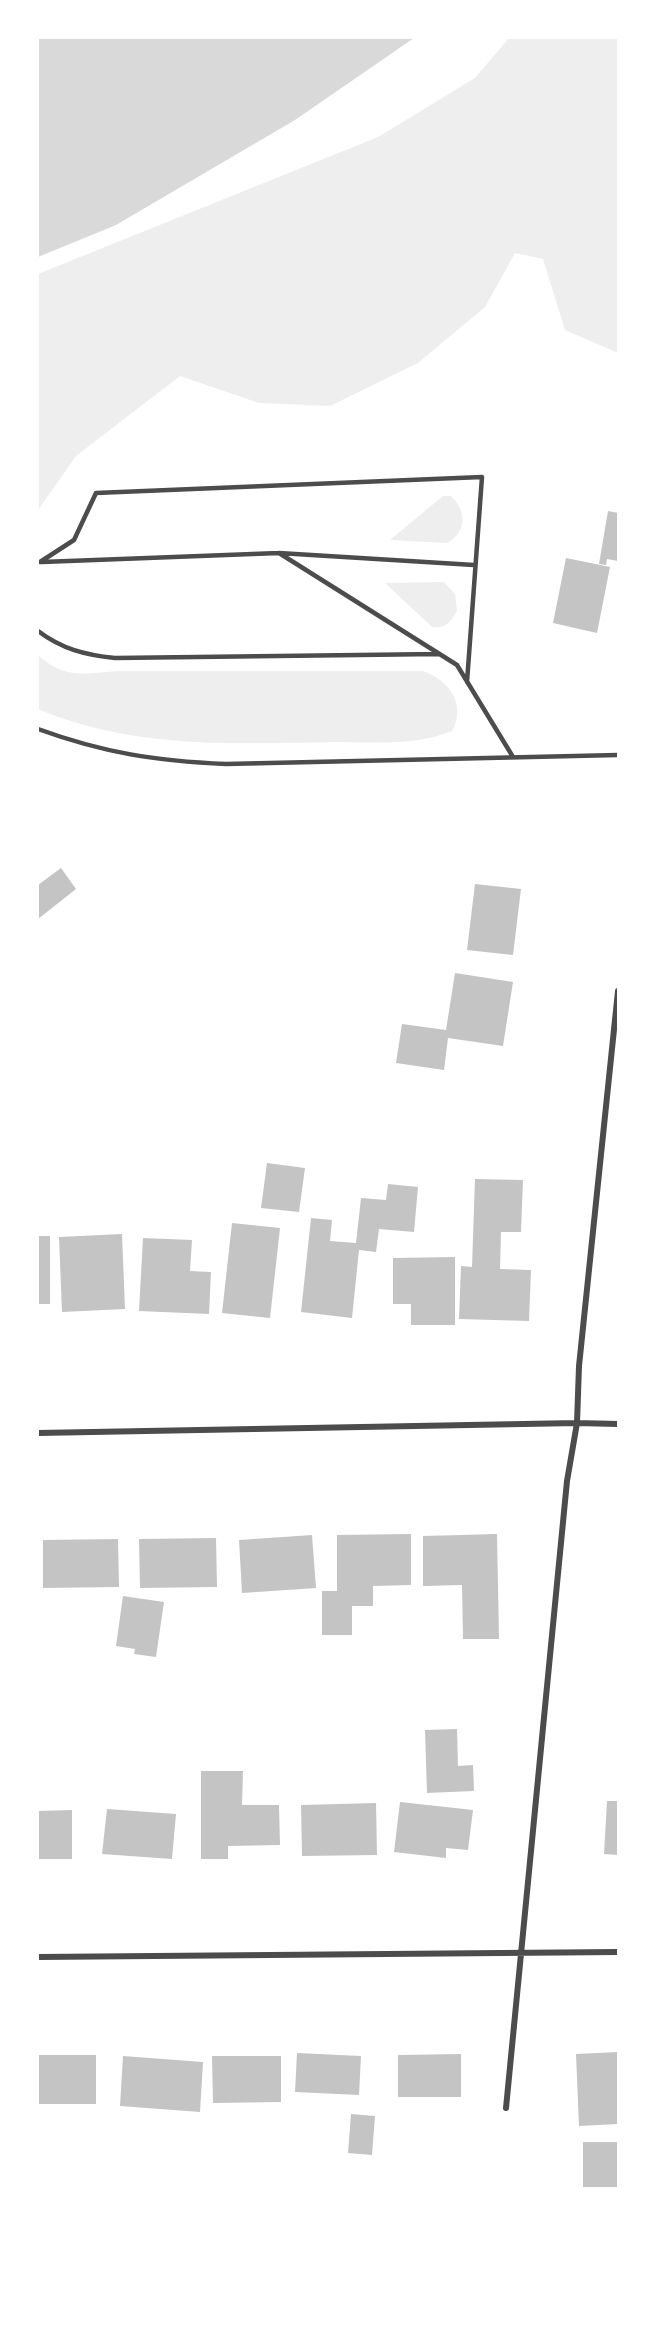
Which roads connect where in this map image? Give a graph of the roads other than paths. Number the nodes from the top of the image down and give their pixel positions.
1 (279, 553) junction
2 (39, 562) edge
3 (474, 565) junction
4 (38, 631) edge
5 (440, 654) junction
6 (467, 682) junction
7 (38, 729) edge
8 (618, 755) edge
9 (513, 758) junction
10 (618, 991) edge
11 (577, 1423) junction
12 (618, 1424) edge
13 (38, 1433) edge
14 (522, 1952) junction
15 (618, 1952) edge
16 (38, 1957) edge
17 (506, 2108) dead end

1 - 2 lane
1 - 3 lane
1 - 5 lane
2 - 3 lane
3 - 6 lane
4 - 5 lane
5 - 6 lane
6 - 9 lane
7 - 9 lane
8 - 9 lane
10 - 11 street
11 - 12 street
11 - 13 street
11 - 14 street
14 - 15 street
14 - 16 street
14 - 17 street

